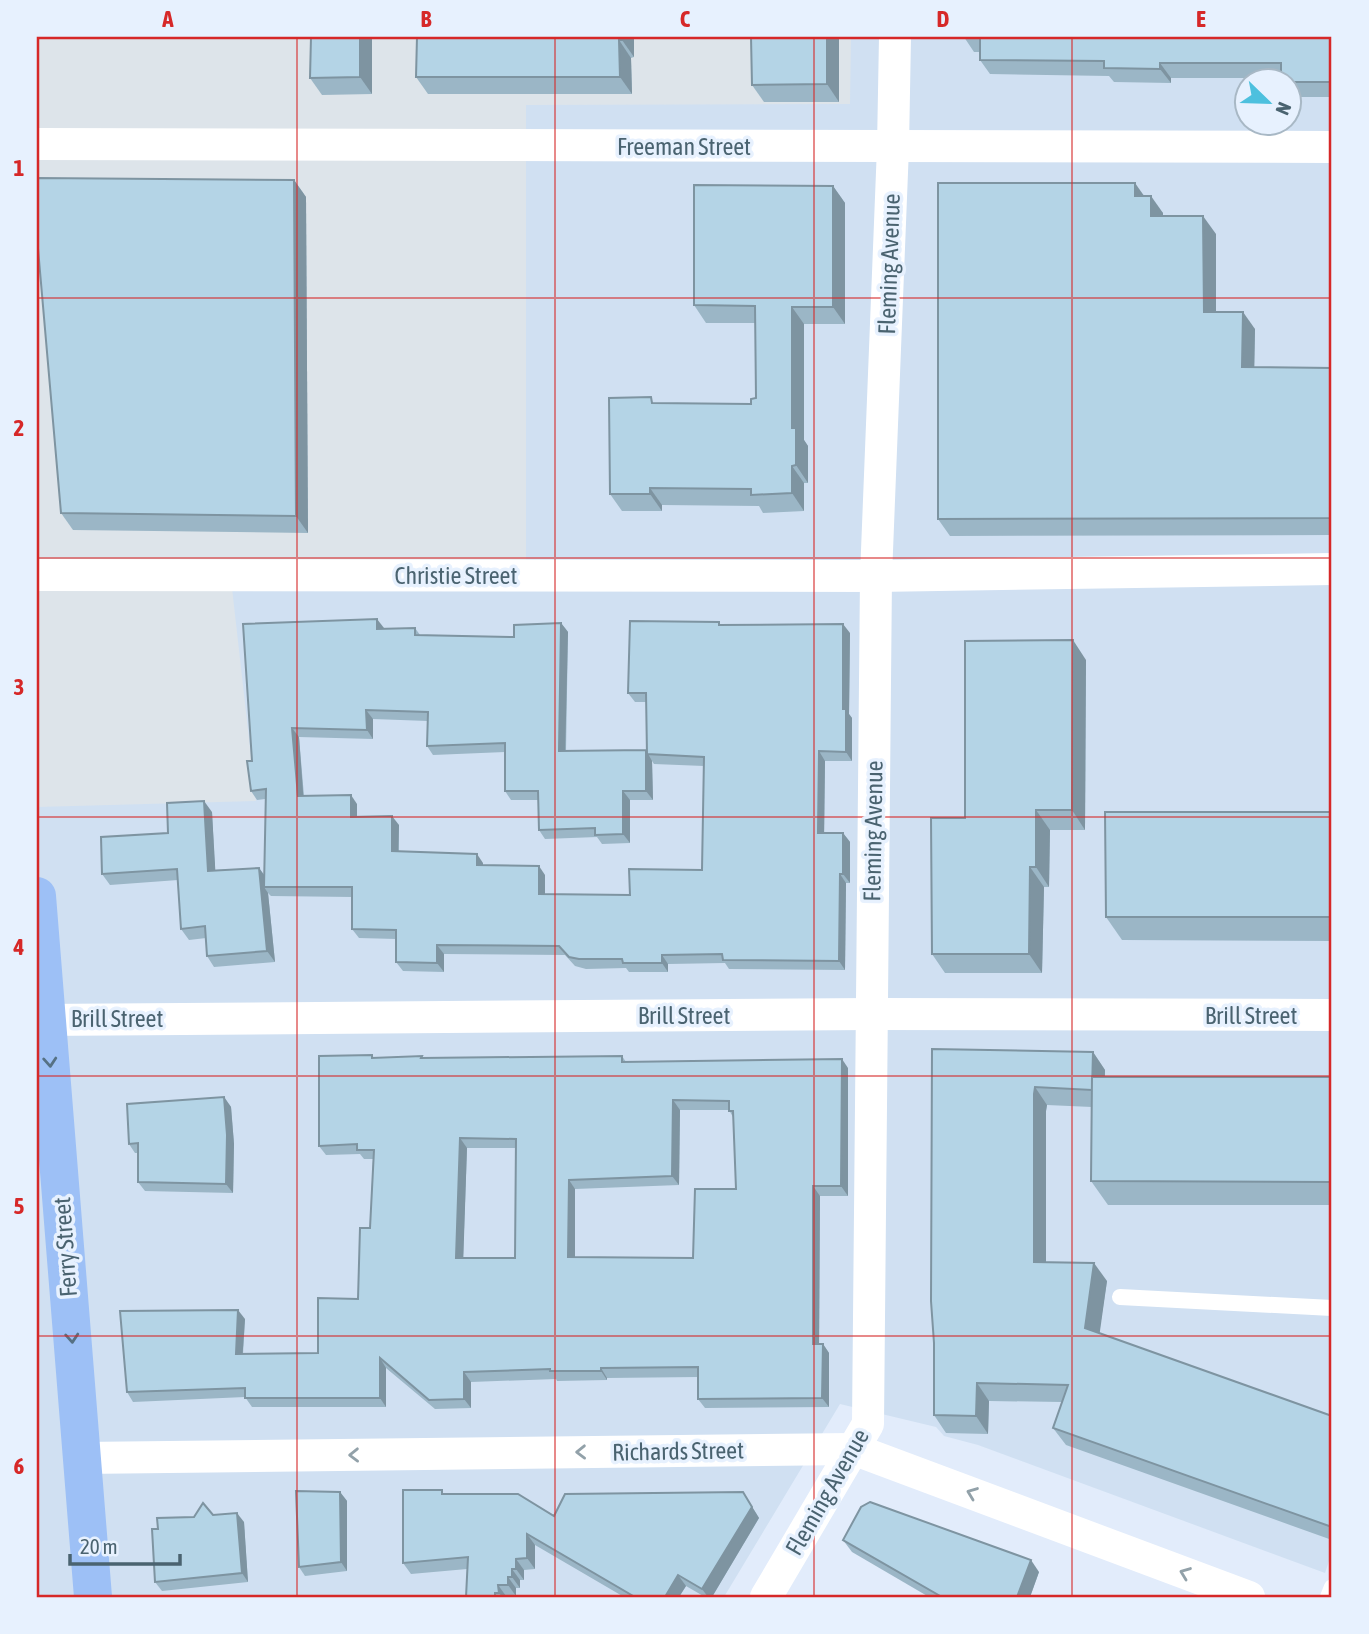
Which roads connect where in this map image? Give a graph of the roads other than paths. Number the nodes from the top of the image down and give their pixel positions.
1 (895, 37) edge
2 (37, 144) edge
3 (894, 147) junction
4 (1332, 147) edge
5 (1332, 569) edge
6 (37, 575) edge
7 (876, 576) junction
8 (37, 896) edge
9 (872, 1014) junction
10 (1332, 1015) edge
11 (42, 1019) edge
12 (1120, 1297) dead end
13 (1332, 1308) edge
14 (853, 1449) junction
15 (81, 1458) junction
16 (1332, 1587) edge
17 (93, 1597) edge
18 (765, 1597) edge
19 (1249, 1597) edge
20 (1328, 1597) edge

1 - 3 street, Fleming Avenue
2 - 3 street, Freeman Street
3 - 4 street, Freeman Street
3 - 7 street, Fleming Avenue
5 - 7 street, Christie Street
6 - 7 street, Christie Street
7 - 9 street, Fleming Avenue
8 - 11 main road, Ferry Street
9 - 10 street, Brill Street
9 - 11 street, Brill Street
9 - 14 street, Fleming Avenue
11 -> 15 main road, Ferry Street
12 - 13 lane
14 -> 15 street, Richards Street
14 - 18 street, Fleming Avenue
19 -> 14 street, Richards Street
15 - 17 main road, Ferry Street
16 - 20 lane

